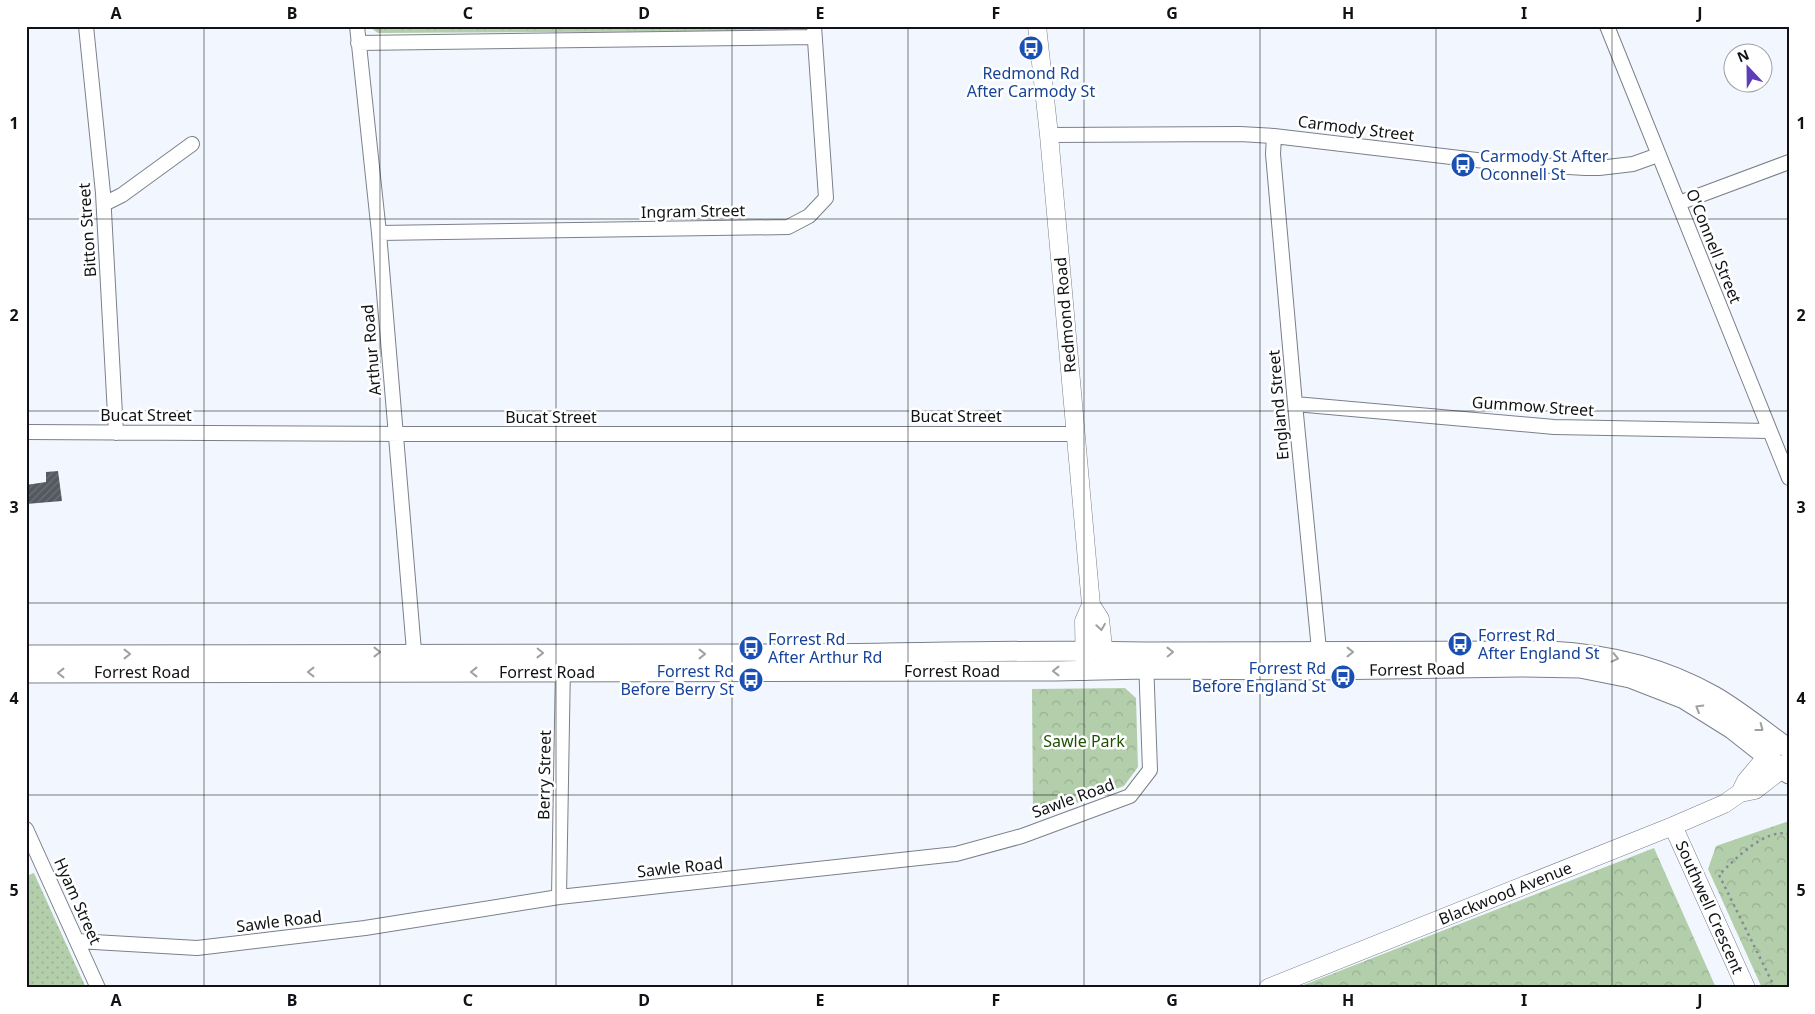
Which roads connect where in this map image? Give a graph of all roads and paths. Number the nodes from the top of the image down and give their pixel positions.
1 (86, 26) edge
2 (357, 26) edge
3 (1037, 26) edge
4 (1607, 26) edge
5 (814, 32) edge
6 (358, 43) junction
7 (1049, 135) junction
8 (1274, 136) junction
9 (192, 144) dead end
10 (1658, 155) junction
11 (1789, 162) edge
12 (1679, 203) junction
13 (104, 204) junction
14 (379, 233) junction
15 (1295, 404) junction
16 (1769, 430) junction
17 (26, 432) edge
18 (116, 433) junction
19 (396, 434) junction
20 (1076, 434) junction
21 (1789, 478) edge
22 (1091, 605) junction
23 (1085, 651) junction
24 (1104, 651) junction
25 (414, 652) junction
26 (26, 655) edge
27 (1146, 661) junction
28 (1320, 661) junction
29 (563, 662) junction
30 (1086, 670) junction
31 (1105, 670) junction
32 (416, 672) junction
33 (26, 673) edge
34 (1784, 746) edge
35 (1766, 757) junction
36 (1786, 768) edge
37 (1740, 793) junction
38 (1673, 826) junction
39 (26, 829) edge
40 (1789, 834) edge
41 (559, 898) junction
42 (77, 941) junction
43 (98, 988) edge
44 (1268, 988) edge
45 (1746, 988) edge
46 (1775, 988) edge

1 - 13 street, Bitton Street
2 - 6 street, Arthur Road
3 - 7 street, Redmond Road
4 - 10 street, O'Connell Street
5 - 6 street
5 - 14 street, Ingram Street
6 - 14 street, Arthur Road
7 - 8 street, Carmody Street
7 - 20 street, Redmond Road
8 - 10 street, Carmody Street
8 - 15 street, England Street
9 - 13 street
10 - 12 street, O'Connell Street
11 - 12 street
12 - 16 street, O'Connell Street
13 - 18 street, Bitton Street
14 - 19 street, Arthur Road
15 - 16 street, Gummow Street
15 - 28 street, England Street
16 - 21 street, O'Connell Street
17 - 18 street, Bucat Street
18 - 19 street, Bucat Street
19 - 20 street, Bucat Street
19 - 25 street, Arthur Road
20 - 22 street, Redmond Road
22 - 23 street, Redmond Road
22 -> 24 street, Redmond Road
23 - 24 main road, Forrest Road
29 -> 23 main road, Forrest Road
23 - 30 street, Redmond Road
24 - 27 main road, Forrest Road
24 - 31 street, Redmond Road
26 -> 25 main road, Forrest Road
25 -> 29 main road, Forrest Road
25 - 32 street, Arthur Road
27 - 28 main road, Forrest Road
27 - 31 main road, Forrest Road
27 - 41 street, Sawle Road
28 -> 34 main road, Forrest Road
35 -> 28 main road, Forrest Road
30 -> 29 main road, Forrest Road
29 -> 32 main road, Forrest Road
29 - 41 street, Berry Street
30 - 31 main road, Forrest Road
32 -> 33 main road, Forrest Road
34 - 35 street, Blackwood Avenue
35 - 36 main road, Forrest Road
35 - 37 street, Blackwood Avenue
36 - 37 street, Blackwood Avenue
37 - 38 street, Blackwood Avenue
38 - 44 street, Blackwood Avenue
38 - 45 street, Southwell Crescent
39 - 42 street, Hyam Street
40 - 46 path
41 - 42 street, Sawle Road
42 - 43 street, Hyam Street

